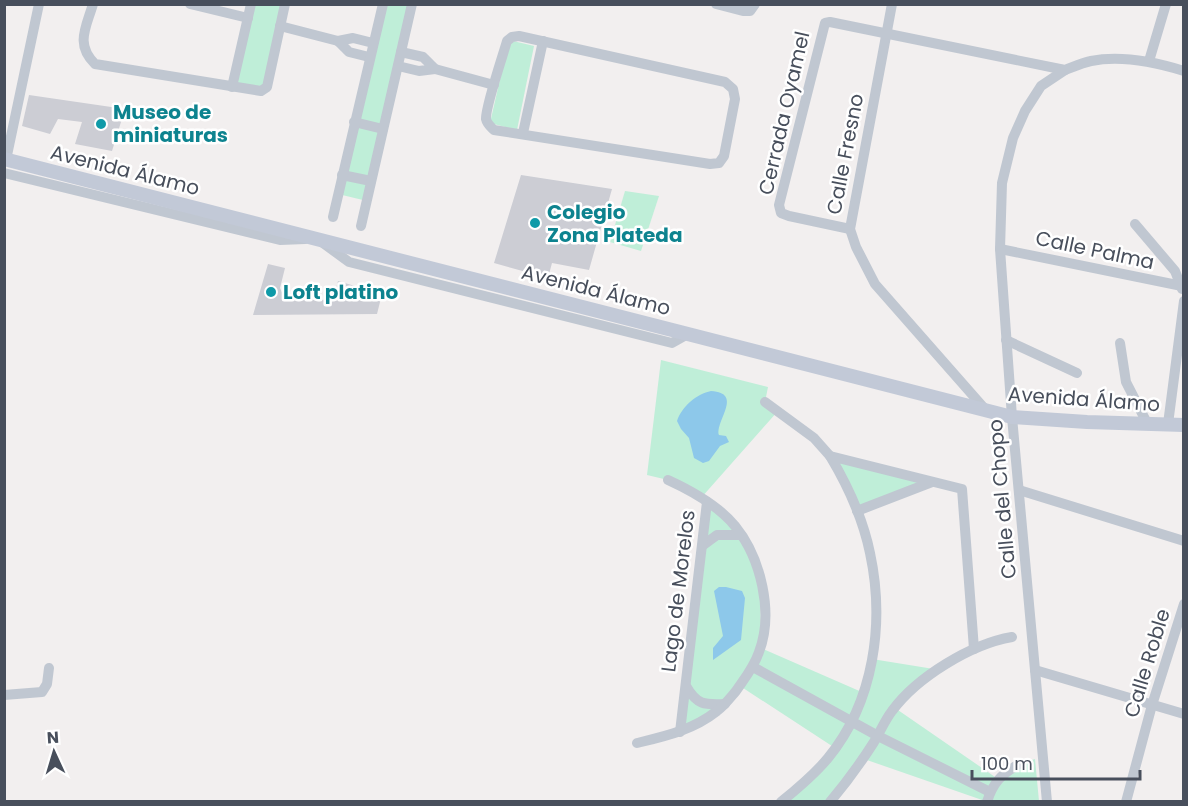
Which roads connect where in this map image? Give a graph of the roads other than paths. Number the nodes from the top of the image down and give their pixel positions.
1 (39, 4) edge
2 (93, 4) edge
3 (190, 4) edge
4 (251, 4) edge
5 (285, 4) edge
6 (383, 4) edge
7 (412, 4) edge
8 (716, 4) edge
9 (755, 4) edge
10 (892, 4) edge
11 (1166, 4) edge
12 (248, 18) junction
13 (280, 26) junction
14 (886, 33) junction
15 (339, 41) junction
16 (543, 41) junction
17 (373, 43) junction
18 (401, 52) junction
19 (369, 57) junction
20 (1149, 61) junction
21 (398, 66) junction
22 (435, 69) junction
23 (1065, 70) junction
24 (1184, 71) edge
25 (494, 85) junction
26 (232, 87) junction
27 (354, 122) junction
28 (383, 129) junction
29 (523, 133) junction
30 (5, 164) edge
31 (342, 175) junction
32 (371, 182) junction
33 (333, 217) dead end
34 (1135, 224) dead end
35 (361, 226) dead end
36 (850, 228) junction
37 (1000, 249) junction
38 (1182, 286) junction
39 (1184, 300) edge
40 (1006, 340) junction
41 (1120, 343) dead end
42 (1077, 373) dead end
43 (765, 402) dead end
44 (984, 408) junction
45 (1012, 417) junction
46 (1147, 423) junction
47 (1168, 424) junction
48 (1184, 425) edge
49 (830, 456) junction
50 (668, 480) dead end
51 (932, 482) junction
52 (1019, 490) junction
53 (707, 502) junction
54 (857, 511) junction
55 (741, 535) junction
56 (1184, 541) edge
57 (702, 546) junction
58 (1184, 604) edge
59 (1012, 637) dead end
60 (974, 649) junction
61 (753, 667) junction
62 (48, 668) dead end
63 (1035, 670) junction
64 (686, 685) junction
65 (4, 695) edge
66 (725, 704) junction
67 (1152, 705) junction
68 (1184, 714) edge
69 (852, 722) junction
70 (680, 732) junction
71 (878, 736) junction
72 (637, 743) dead end
73 (1020, 764) dead end
74 (989, 796) edge
75 (781, 801) edge
76 (830, 801) edge
77 (1047, 801) edge
78 (1126, 801) edge

1 - 30 street
2 - 26 street
3 - 12 street
4 - 12 street
5 - 13 street
6 - 17 street
7 - 18 street
8 - 9 street
10 - 14 street, Calle Fresno
11 - 20 street
12 - 26 street
13 - 15 street
13 - 26 street
14 - 23 street
14 - 36 street, Calle Fresno
14 - 36 street, Cerrada Oyamel
15 - 17 street
15 - 19 street
16 - 25 street
16 - 29 street
16 - 29 street
17 - 19 street
18 - 21 street
18 - 22 street
19 - 27 street
20 - 23 street
20 - 24 street
21 - 22 street
21 - 28 street
22 - 25 street
23 - 37 street, Calle del Chopo
25 - 29 street
27 - 28 street
27 - 31 street
28 - 32 street
30 - 44 street, Avenida Álamo
31 - 32 street
31 - 33 street
32 - 35 street
34 - 38 street
36 - 44 street, Calle Fresno
37 - 38 street, Calle Palma
37 - 40 street, Calle del Chopo
38 - 39 street
39 - 47 street
40 - 42 street
40 - 45 street, Calle del Chopo
41 - 46 street
43 - 49 street
44 - 45 street, Avenida Álamo
45 - 46 street, Avenida Álamo
45 - 52 street, Calle del Chopo
46 - 47 street, Avenida Álamo
47 - 48 street, Avenida Álamo
49 - 51 street
49 - 54 street
50 - 53 street, Lago de Morelos
51 - 54 street
51 - 60 street
52 - 56 street
52 - 63 street, Calle del Chopo
53 - 55 street, Lago de Morelos
53 - 57 street, Lago de Morelos
54 - 69 street
55 - 57 street
55 - 61 street, Lago de Morelos
57 - 64 street, Lago de Morelos
58 - 67 street, Calle Roble
59 - 60 street
60 - 71 street
61 - 66 street, Lago de Morelos
61 - 69 street
62 - 65 street
63 - 67 street
63 - 77 street, Calle del Chopo
64 - 66 street, Lago de Morelos
64 - 70 street, Lago de Morelos
66 - 70 street, Lago de Morelos
67 - 68 street
67 - 78 street, Calle Roble
69 - 71 street
69 - 75 street
70 - 72 street, Lago de Morelos
71 - 74 street
71 - 76 street
73 - 74 street

